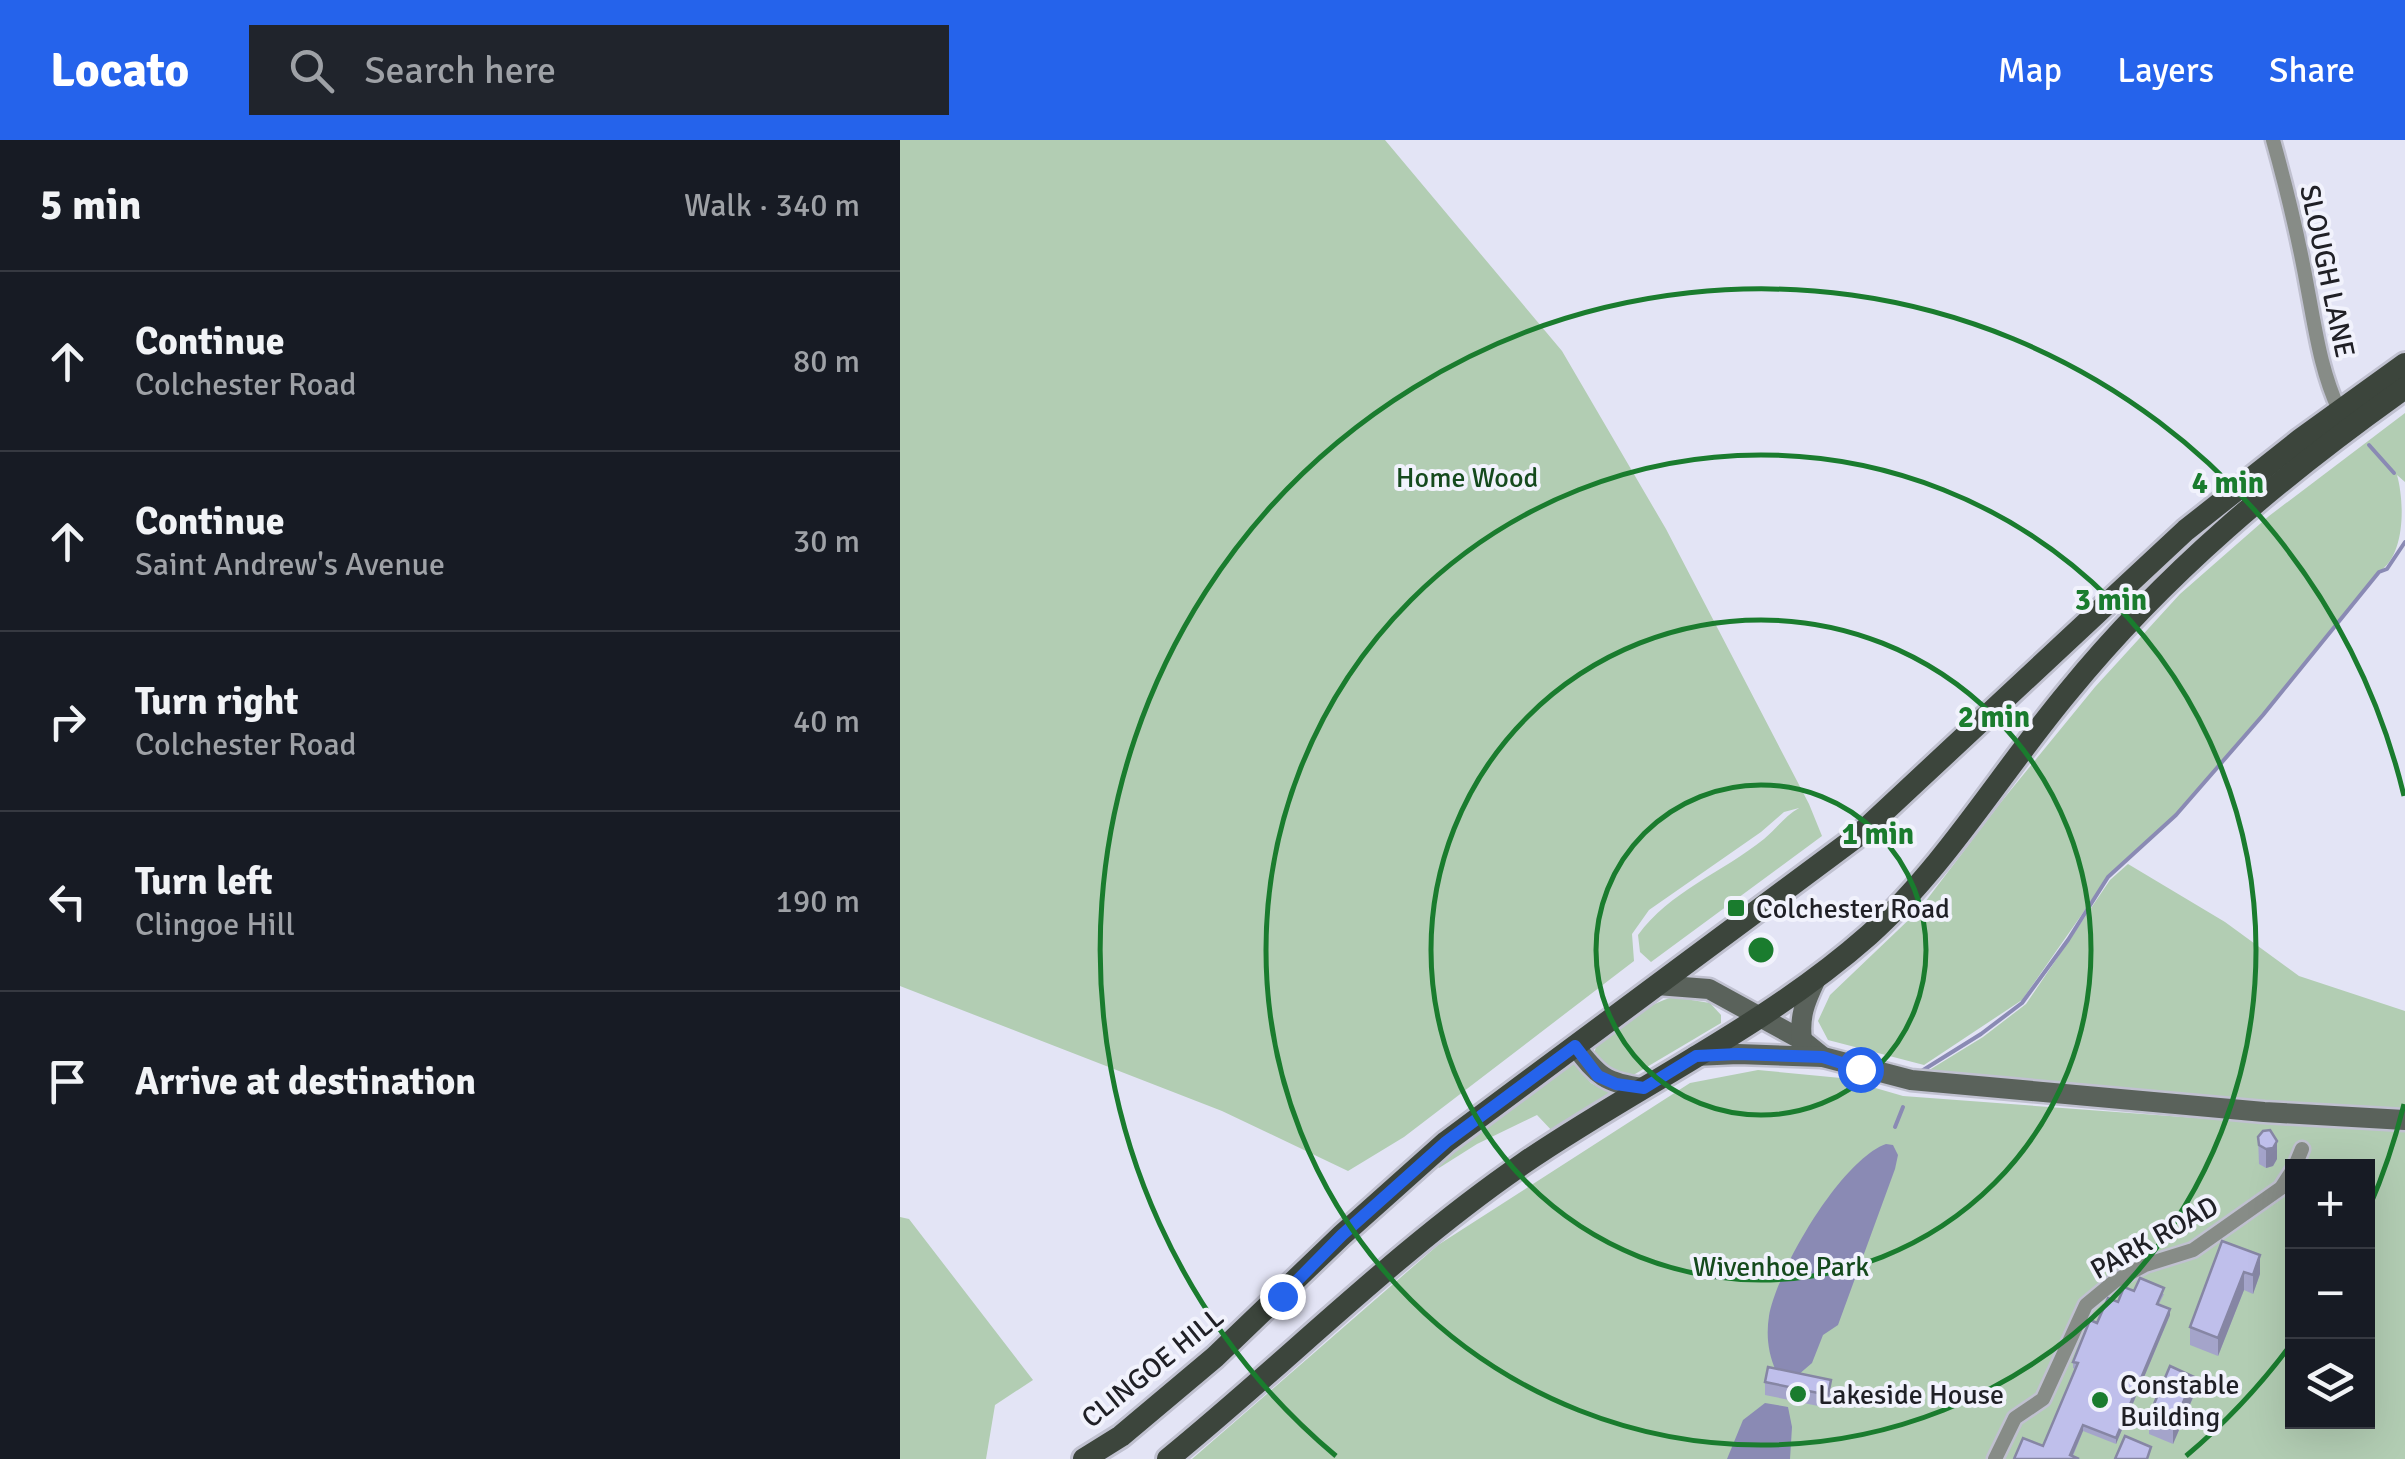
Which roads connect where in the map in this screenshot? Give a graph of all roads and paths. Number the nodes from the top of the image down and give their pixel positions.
1 (2274, 140) edge
2 (2405, 364) edge
3 (2405, 388) edge
4 (2338, 410) junction
5 (1815, 981) junction
6 (1657, 986) junction
7 (1760, 1019) junction
8 (1802, 1040) junction
9 (1575, 1046) junction
10 (1696, 1056) junction
11 (1823, 1057) junction
12 (1644, 1088) junction
13 (2405, 1120) edge
14 (2302, 1149) dead end
15 (2298, 1159) edge
16 (2285, 1182) edge
17 (1084, 1459) edge
18 (1168, 1459) edge
19 (1995, 1459) edge

1 - 4 street, SLOUGH LANE
2 - 4 main road
3 - 5 main road
4 - 6 main road, CLINGOE HILL
5 - 7 main road
5 - 8 main road
6 - 7 main road
6 - 9 main road, CLINGOE HILL
7 - 8 main road
7 - 10 main road
8 - 11 main road
9 - 12 main road
9 - 17 main road, CLINGOE HILL
10 - 11 main road
10 - 12 main road
11 - 13 main road
12 - 18 main road
14 - 15 street, PARK ROAD
16 - 19 street, PARK ROAD

